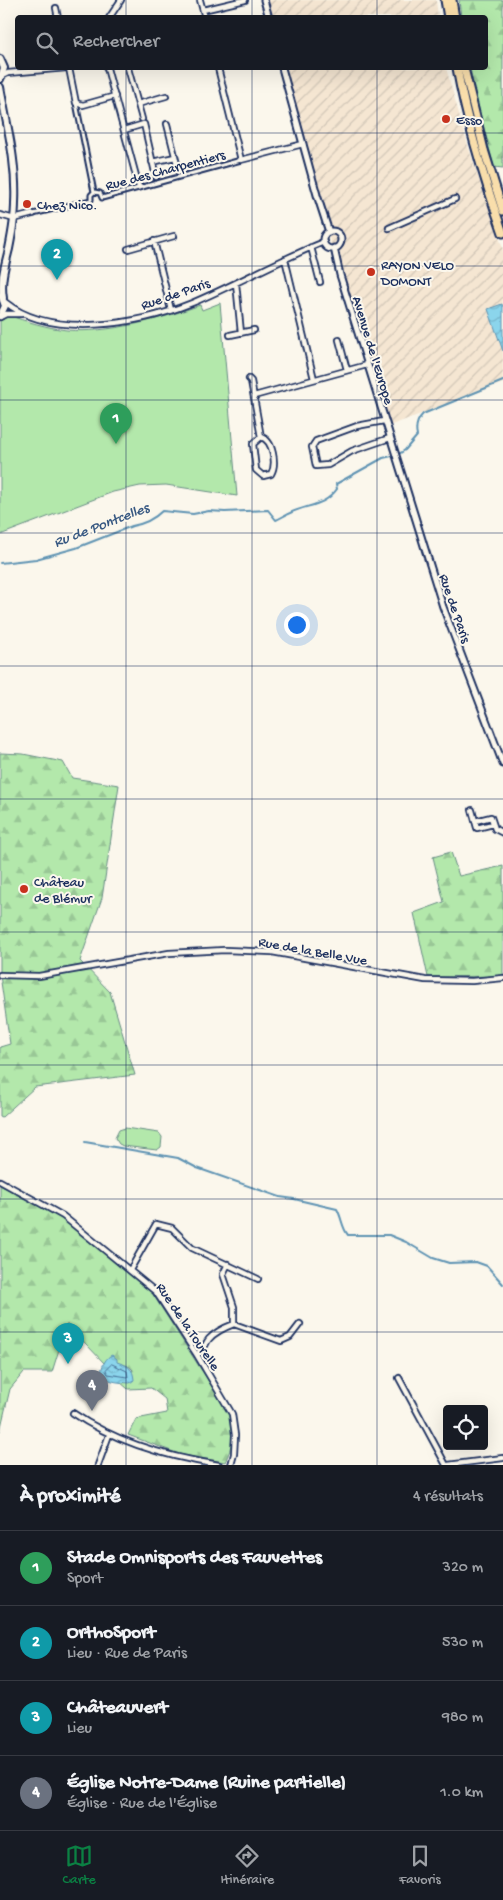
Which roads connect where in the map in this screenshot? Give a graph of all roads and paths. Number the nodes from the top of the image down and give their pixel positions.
1 (121, 0) edge
2 (200, 0) edge
3 (245, 0) edge
4 (264, 0) edge
5 (446, 0) edge
6 (452, 0) edge
7 (56, 8) dead end
8 (203, 10) junction
9 (57, 15) edge
10 (111, 15) edge
11 (204, 15) edge
12 (268, 15) edge
13 (448, 15) edge
14 (454, 15) edge
15 (1, 61) edge
16 (43, 70) edge
17 (68, 70) edge
18 (108, 70) edge
19 (129, 70) edge
20 (218, 70) edge
21 (283, 70) edge
22 (457, 70) edge
23 (464, 70) edge
24 (18, 72) junction
25 (1, 78) edge
26 (0, 87) edge
27 (115, 96) junction
28 (166, 96) dead end
29 (0, 97) edge
30 (76, 103) junction
31 (138, 104) junction
32 (4, 106) junction
33 (142, 119) dead end
34 (167, 124) dead end
35 (124, 130) junction
36 (303, 144) junction
37 (175, 157) junction
38 (241, 160) junction
39 (152, 162) junction
40 (179, 172) dead end
41 (156, 177) dead end
42 (139, 188) junction
43 (94, 192) junction
44 (455, 199) dead end
45 (503, 210) edge
46 (32, 214) joint
47 (0, 215) edge
48 (12, 219) junction
49 (389, 228) dead end
50 (329, 232) junction
51 (503, 233) edge
52 (174, 236) dead end
53 (154, 242) junction
54 (324, 242) junction
55 (311, 247) junction
56 (334, 248) junction
57 (128, 249) dead end
58 (285, 259) junction
59 (0, 271) edge
60 (320, 282) dead end
61 (236, 283) junction
62 (3, 298) edge
63 (171, 310) junction
64 (25, 315) junction
65 (0, 316) edge
66 (254, 330) dead end
67 (242, 332) junction
68 (230, 335) dead end
69 (339, 340) dead end
70 (368, 365) junction
71 (347, 370) junction
72 (249, 379) dead end
73 (314, 379) junction
74 (254, 396) junction
75 (384, 421) junction
76 (260, 437) junction
77 (390, 438) junction
78 (397, 456) joint
79 (503, 764) edge
80 (472, 810) dead end
81 (475, 820) junction
82 (494, 824) junction
83 (503, 833) edge
84 (0, 975) edge
85 (503, 978) edge
86 (0, 1181) edge
87 (228, 1264) junction
88 (130, 1270) junction
89 (258, 1279) dead end
90 (234, 1324) junction
91 (300, 1324) dead end
92 (197, 1354) junction
93 (399, 1378) dead end
94 (72, 1413) dead end
95 (109, 1434) junction
96 (503, 1458) edge
97 (183, 1459) junction
98 (98, 1465) edge
99 (184, 1465) edge
100 (219, 1465) edge
101 (231, 1465) edge
102 (447, 1465) edge

1 - 10 street
2 - 8 street
3 - 8 street
4 - 12 street
5 - 13 highway
6 - 14 highway
7 - 9 street
8 - 11 street
15 - 24 street
15 - 25 main road
16 - 24 street
17 - 30 street
18 - 27 street
19 - 31 street
20 - 38 street
21 - 36 street
22 - 51 highway
23 - 45 highway
24 - 25 street
26 - 32 main road
27 - 30 street
27 - 35 street
28 - 31 street
29 - 32 main road
30 - 43 street
31 - 33 street
32 - 48 main road
34 - 37 street
35 - 39 street
35 - 42 street
36 - 38 street, Rue des Charpentiers
36 - 50 street
37 - 39 street
37 - 40 street
38 - 42 street, Rue des Charpentiers
39 - 41 street
42 - 43 street, Rue des Charpentiers
43 - 46 street, Rue des Charpentiers
44 - 49 street
46 - 48 street, Rue des Charpentiers
47 - 48 street
48 - 59 main road
48 - 62 main road
50 - 54 street
50 - 56 street
52 - 53 street
53 - 57 street
53 - 63 street
54 - 55 street, Rue de Paris
54 - 56 street
55 - 58 street, Rue de Paris
55 - 60 street
56 - 70 street, Avenue de l'Europe
58 - 61 street, Rue de Paris
58 - 73 street
61 - 63 street, Rue de Paris
61 - 67 street
62 - 64 street, Rue de Paris
62 - 65 main road
63 - 64 street, Rue de Paris
64 - 65 street, Rue de Paris
66 - 67 street
67 - 68 street
69 - 71 street
70 - 71 street
70 - 75 street, Avenue de l'Europe
71 - 73 street
72 - 74 street
73 - 74 street
74 - 76 street
75 - 77 street, Avenue de l'Europe
75 - 77 street
76 - 76 street
77 - 78 street, Avenue de l'Europe
78 - 79 street, Rue de Paris
80 - 81 street
81 - 82 street
81 - 82 street
82 - 83 street
84 - 85 street, Rue de la Belle Vue
86 - 88 street, Rue de la Tourelle
87 - 88 street
87 - 89 street
87 - 90 street
88 - 92 street, Rue de la Tourelle
90 - 91 street
90 - 92 street
92 - 101 street, Rue de la Tourelle
93 - 102 street
94 - 95 street
95 - 97 street
95 - 98 street
96 - 102 street
97 - 99 street
97 - 100 street

